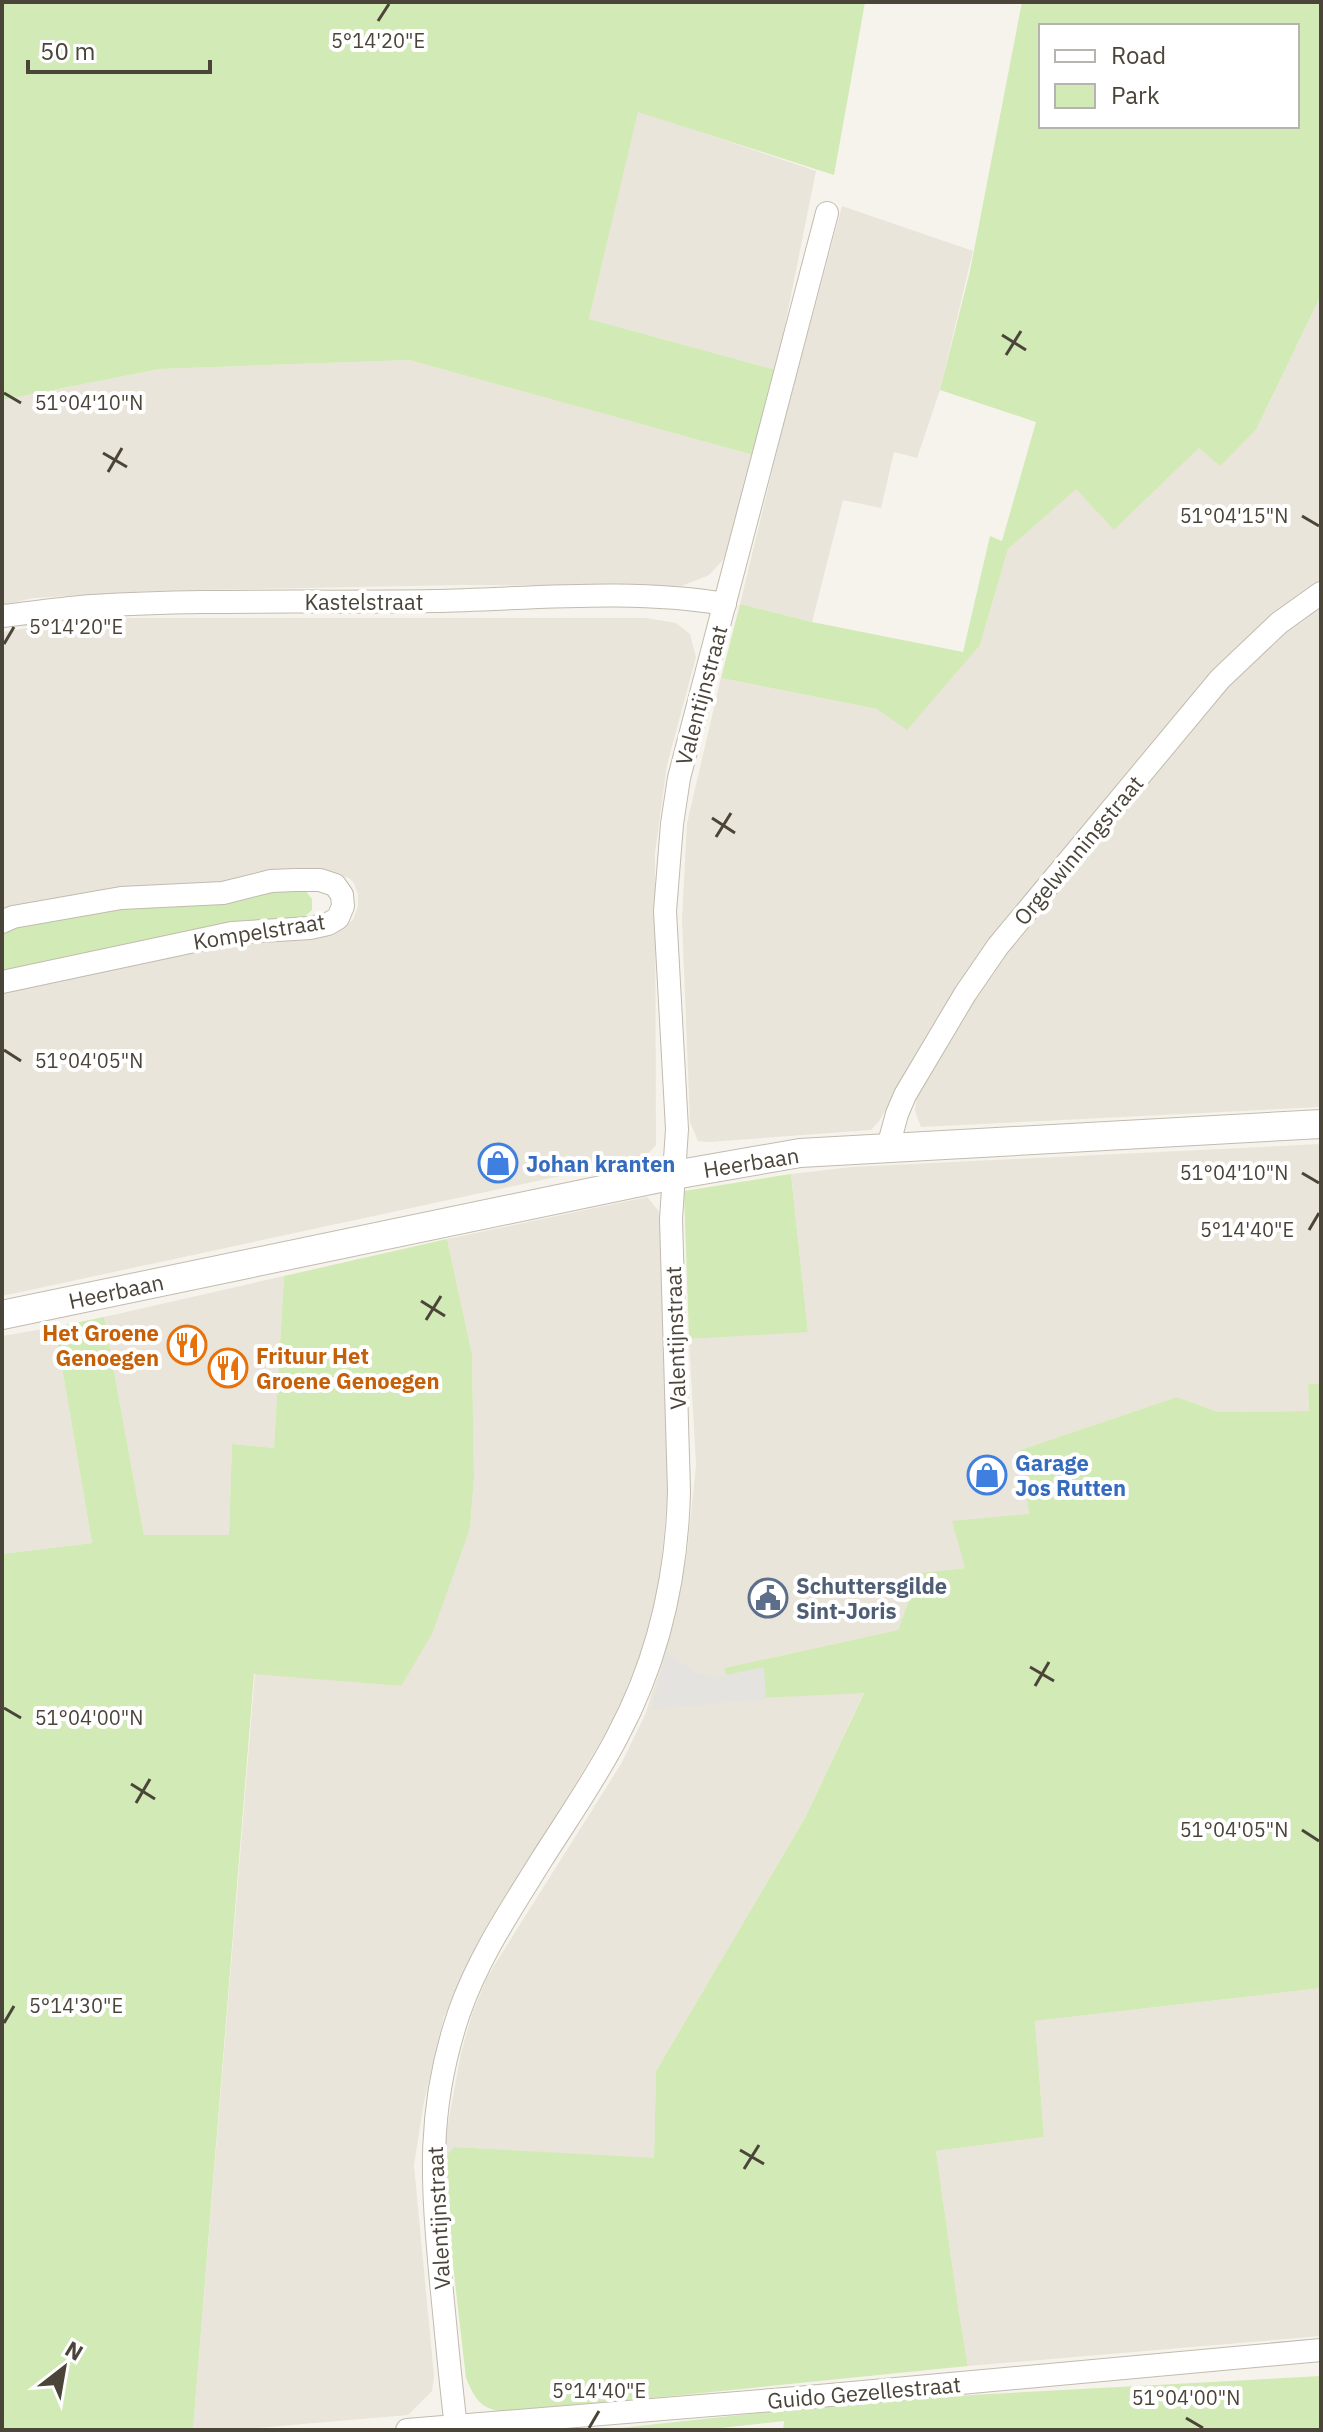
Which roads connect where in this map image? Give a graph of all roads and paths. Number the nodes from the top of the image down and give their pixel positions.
1 (827, 213) dead end
2 (1321, 593) edge
3 (725, 604) junction
4 (2, 616) edge
5 (2, 922) edge
6 (2, 982) edge
7 (1321, 1124) edge
8 (888, 1147) junction
9 (674, 1175) junction
10 (2, 1315) edge
11 (1321, 2350) edge
12 (456, 2427) junction
13 (407, 2430) edge

1 - 3 street, Valentijnstraat
2 - 8 street, Orgelwinningstraat
3 - 4 street, Kastelstraat
3 - 9 street, Valentijnstraat
5 - 6 street, Kompelstraat
7 - 8 street, Heerbaan
8 - 9 street, Heerbaan
9 - 10 street, Heerbaan
9 - 12 street, Valentijnstraat
11 - 12 street, Guido Gezellestraat
12 - 13 street, Guido Gezellestraat

